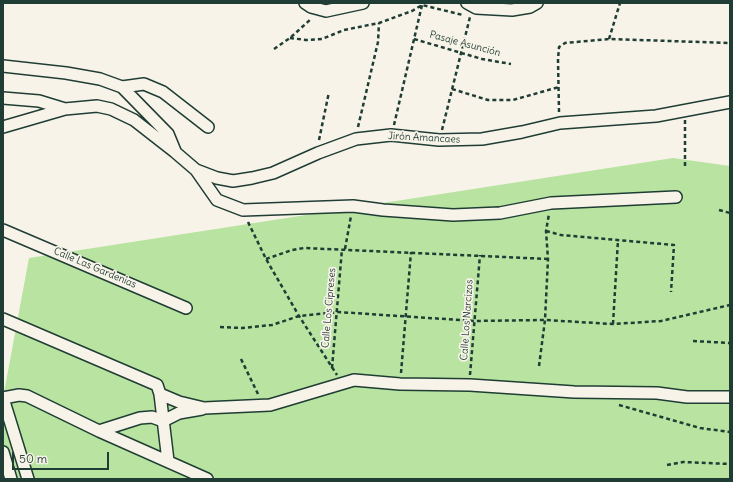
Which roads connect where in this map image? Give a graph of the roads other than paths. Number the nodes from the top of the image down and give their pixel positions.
1 (305, 3) edge
2 (363, 3) edge
3 (467, 3) edge
4 (537, 3) edge
5 (3, 66) edge
6 (122, 87) junction
7 (3, 98) edge
8 (730, 102) edge
9 (65, 109) junction
10 (3, 127) edge
11 (208, 127) dead end
12 (175, 152) junction
13 (196, 170) junction
14 (676, 198) dead end
15 (4, 233) edge
16 (186, 308) dead end
17 (3, 319) edge
18 (160, 394) junction
19 (730, 397) edge
20 (3, 398) edge
21 (204, 408) junction
22 (163, 421) junction
23 (99, 431) junction
24 (3, 452) edge
25 (168, 461) junction
26 (11, 479) edge
27 (28, 479) edge
28 (207, 479) edge

1 - 2 street
3 - 4 street
5 - 6 street
6 - 11 street
6 - 12 street
7 - 9 street
8 - 13 street, Jirón Amancaes
9 - 10 street
9 - 12 street
12 - 13 street
13 - 14 street
15 - 16 street, Calle Las Gardenias
17 - 18 street
18 - 21 street
18 - 22 street
19 - 21 street
20 - 23 street
20 - 27 street
21 - 22 street
22 - 23 street
22 - 25 street
23 - 25 street
24 - 26 street
25 - 28 street

